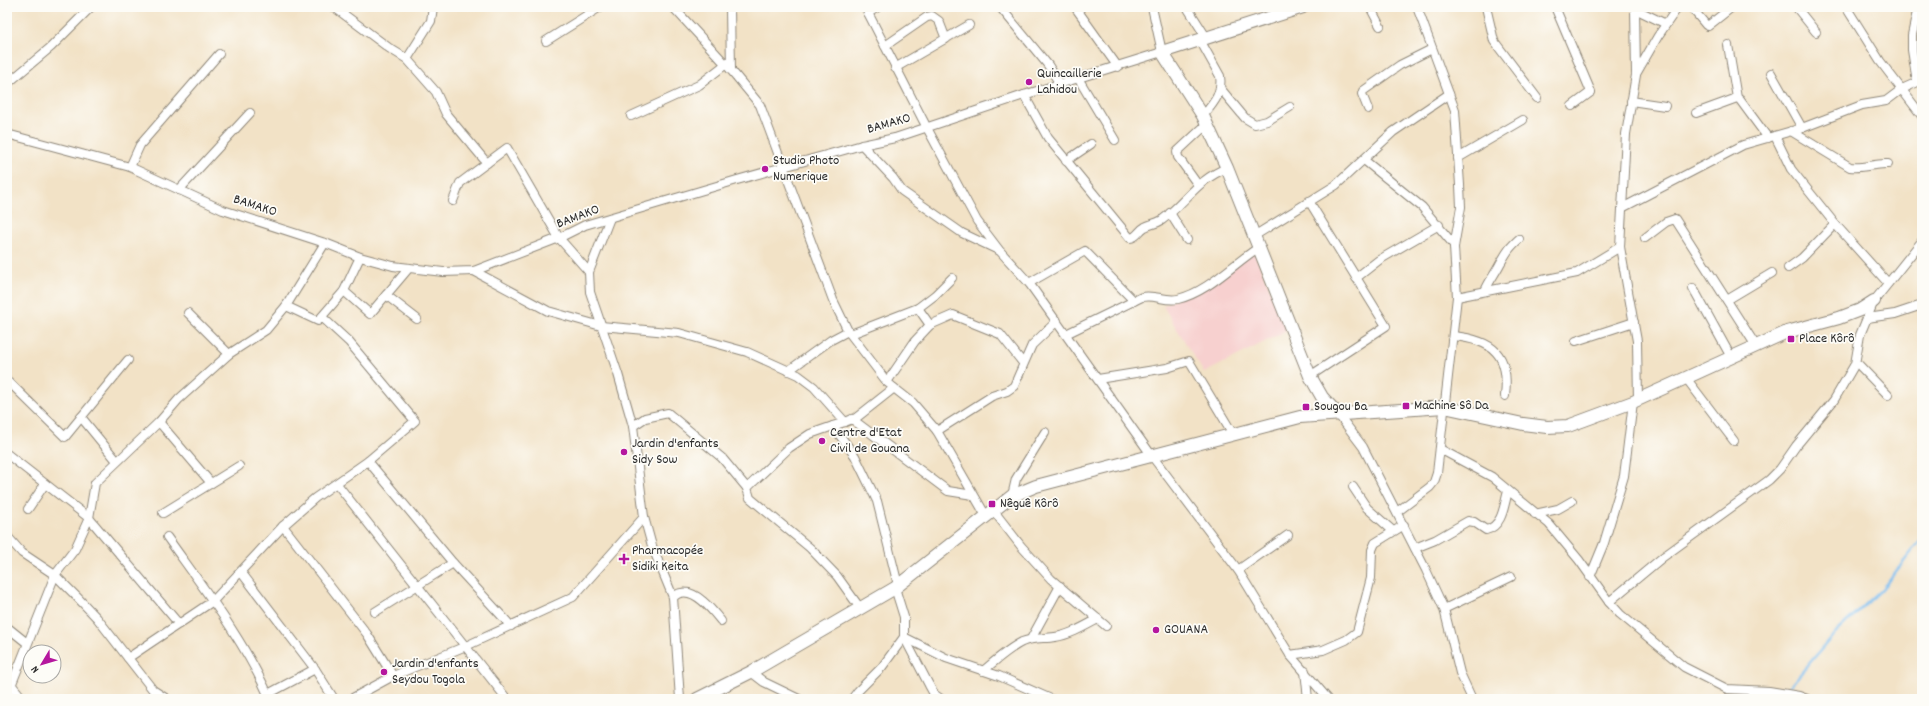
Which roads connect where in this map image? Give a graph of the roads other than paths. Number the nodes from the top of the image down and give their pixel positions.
1 (91, 7) edge
2 (334, 7) edge
3 (433, 7) edge
4 (600, 7) edge
5 (673, 7) edge
6 (730, 7) edge
7 (878, 7) edge
8 (1000, 7) edge
9 (1075, 7) edge
10 (1152, 7) edge
11 (1187, 7) edge
12 (1303, 7) edge
13 (1370, 7) edge
14 (1417, 7) edge
15 (1486, 7) edge
16 (1555, 7) edge
17 (1678, 7) edge
18 (1691, 7) edge
19 (1732, 7) edge
20 (1796, 7) edge
21 (1846, 7) edge
22 (1918, 7) edge
23 (1635, 8) edge
24 (867, 10) edge
25 (1282, 10) edge
26 (1666, 24) junction
27 (969, 25) dead end
28 (1380, 26) dead end
29 (1816, 32) dead end
30 (946, 39) junction
31 (1203, 39) junction
32 (546, 41) dead end
33 (1728, 45) dead end
34 (885, 46) junction
35 (1432, 49) junction
36 (1162, 52) junction
37 (219, 54) dead end
38 (407, 59) junction
39 (1118, 66) junction
40 (728, 67) junction
41 (895, 68) junction
42 (1771, 73) dead end
43 (1636, 75) junction
44 (1078, 78) junction
45 (1920, 81) edge
46 (7, 84) edge
47 (1060, 84) junction
48 (1220, 88) junction
49 (1902, 89) junction
50 (1449, 94) junction
51 (1024, 95) junction
52 (1537, 98) dead end
53 (1737, 98) junction
54 (1631, 102) junction
55 (1572, 106) dead end
56 (1665, 106) dead end
57 (1290, 107) dead end
58 (1368, 109) dead end
59 (250, 113) dead end
60 (1696, 113) dead end
61 (631, 116) dead end
62 (1922, 116) edge
63 (1205, 120) junction
64 (1522, 120) dead end
65 (926, 126) junction
66 (1802, 128) junction
67 (1791, 131) junction
68 (7, 134) edge
69 (1771, 137) junction
70 (1115, 140) dead end
71 (1091, 144) dead end
72 (862, 145) junction
73 (1458, 158) junction
74 (1364, 160) junction
75 (1066, 161) junction
76 (488, 163) junction
77 (1888, 164) dead end
78 (130, 167) junction
79 (784, 168) junction
80 (1228, 168) junction
81 (1198, 185) junction
82 (179, 190) junction
83 (453, 201) dead end
84 (1310, 201) junction
85 (1622, 208) junction
86 (1170, 213) junction
87 (610, 218) junction
88 (1835, 224) junction
89 (1439, 225) junction
90 (1254, 236) junction
91 (559, 238) junction
92 (1645, 238) dead end
93 (1518, 239) dead end
94 (1187, 240) dead end
95 (1922, 241) edge
96 (324, 243) junction
97 (1454, 245) junction
98 (1620, 247) junction
99 (1258, 248) junction
100 (999, 250) junction
101 (360, 257) junction
102 (409, 268) junction
103 (1788, 268) dead end
104 (474, 271) junction
105 (589, 272) junction
106 (1772, 273) dead end
107 (952, 278) dead end
108 (1356, 278) junction
109 (1029, 283) junction
110 (1888, 283) junction
111 (1692, 288) dead end
112 (344, 291) junction
113 (1485, 292) junction
114 (386, 295) junction
115 (1458, 297) junction
116 (1727, 300) junction
117 (1134, 301) junction
118 (1874, 301) junction
119 (1922, 305) edge
120 (286, 306) junction
121 (918, 308) junction
122 (188, 314) dead end
123 (322, 316) junction
124 (1867, 318) junction
125 (417, 319) dead end
126 (1057, 321) junction
127 (1634, 322) junction
128 (930, 325) junction
129 (601, 326) junction
130 (849, 332) junction
131 (1066, 334) junction
132 (1453, 336) junction
133 (1576, 341) dead end
134 (1756, 346) junction
135 (229, 354) junction
136 (1731, 357) junction
137 (128, 360) dead end
138 (1023, 363) junction
139 (1855, 364) junction
140 (788, 371) junction
141 (1310, 376) junction
142 (1686, 378) junction
143 (1098, 379) junction
144 (7, 380) edge
145 (887, 382) junction
146 (894, 388) junction
147 (1888, 395) dead end
148 (1505, 396) dead end
149 (1636, 401) junction
150 (1444, 407) junction
151 (1338, 414) junction
152 (81, 417) junction
153 (848, 421) junction
154 (159, 422) junction
155 (633, 426) junction
156 (833, 426) junction
157 (937, 431) junction
158 (1045, 432) dead end
159 (1233, 434) junction
160 (1734, 441) dead end
161 (1440, 449) junction
162 (7, 454) edge
163 (1152, 456) junction
164 (117, 461) junction
165 (368, 461) junction
166 (239, 466) dead end
167 (211, 483) junction
168 (45, 484) junction
169 (337, 484) junction
170 (1353, 487) dead end
171 (747, 488) junction
172 (1508, 491) junction
173 (973, 495) junction
174 (1012, 496) junction
175 (1572, 501) dead end
176 (28, 509) dead end
177 (1397, 512) junction
178 (163, 513) dead end
179 (989, 513) junction
180 (1535, 514) junction
181 (644, 517) junction
182 (89, 518) junction
183 (1404, 524) junction
184 (284, 526) junction
185 (1393, 531) junction
186 (1288, 535) dead end
187 (7, 536) edge
188 (166, 537) dead end
189 (1415, 548) junction
190 (453, 563) junction
191 (1238, 570) junction
192 (241, 572) junction
193 (55, 575) junction
194 (1511, 577) dead end
195 (1590, 577) junction
196 (418, 585) junction
197 (1060, 586) junction
198 (897, 587) junction
199 (673, 597) junction
200 (213, 601) junction
201 (1609, 602) junction
202 (860, 608) junction
203 (1444, 609) junction
204 (375, 612) dead end
205 (1098, 619) junction
206 (721, 621) dead end
207 (179, 624) junction
208 (511, 626) junction
209 (1106, 626) dead end
210 (7, 627) edge
211 (904, 637) junction
212 (1031, 639) junction
213 (27, 643) junction
214 (466, 646) junction
215 (1290, 655) junction
216 (128, 658) junction
217 (315, 669) junction
218 (983, 671) junction
219 (1305, 671) junction
220 (751, 672) junction
221 (394, 676) junction
222 (11, 684) junction
223 (7, 696) edge
224 (269, 697) edge
225 (23, 699) edge
226 (167, 699) edge
227 (334, 699) edge
228 (351, 699) edge
229 (507, 699) edge
230 (680, 699) edge
231 (697, 699) edge
232 (799, 699) edge
233 (852, 699) edge
234 (941, 699) edge
235 (1051, 699) edge
236 (1308, 699) edge
237 (1328, 699) edge
238 (1472, 699) edge
239 (1807, 699) edge

1 - 46 street
2 - 38 street
3 - 38 street
4 - 32 street
5 - 40 street
6 - 40 street
7 - 24 street
8 - 47 street
9 - 39 street
10 - 36 street
11 - 31 street
12 - 25 street
13 - 28 street
14 - 35 street
15 - 52 street
16 - 55 street
17 - 26 street
18 - 19 street
20 - 29 street
21 - 49 street
22 - 45 street
23 - 26 street
23 - 43 street
24 - 34 street
25 - 31 street
26 - 43 street
27 - 30 street
30 - 34 street
30 - 41 street
31 - 36 street
31 - 48 street
33 - 53 street
34 - 41 street
35 - 50 street
35 - 58 street
36 - 39 street, BAMAKO
36 - 63 street
37 - 78 street
38 - 76 street
39 - 44 street, BAMAKO
40 - 61 street
40 - 79 street
41 - 65 street
42 - 66 street
43 - 54 street
44 - 47 street, BAMAKO
44 - 70 street
45 - 49 street
47 - 51 street, BAMAKO
48 - 57 street
48 - 63 street
49 - 62 street
49 - 66 street
50 - 73 street
50 - 74 street
51 - 65 street, BAMAKO
51 - 75 street
53 - 60 street
53 - 69 street
54 - 56 street
54 - 85 street
59 - 82 street
63 - 80 street
63 - 81 street
64 - 73 street
65 - 72 street, BAMAKO
65 - 100 street
66 - 67 street
67 - 69 street
67 - 77 street
68 - 78 street, BAMAKO
69 - 85 street
69 - 88 street
71 - 75 street
72 - 79 street, BAMAKO
72 - 100 street
73 - 97 street
74 - 84 street
74 - 89 street
75 - 86 street
76 - 83 street
76 - 91 street
78 - 82 street, BAMAKO
79 - 87 street, BAMAKO
79 - 130 street
80 - 81 street
80 - 90 street
81 - 86 street
82 - 96 street, BAMAKO
84 - 90 street
84 - 108 street
85 - 98 street
86 - 94 street
87 - 91 street, BAMAKO
87 - 105 street
88 - 103 street
88 - 110 street
89 - 97 street
89 - 108 street
90 - 99 street
91 - 104 street, BAMAKO
91 - 105 street
92 - 116 street
93 - 113 street
95 - 110 street
96 - 101 street, BAMAKO
96 - 120 street
97 - 115 street
98 - 113 street
98 - 127 street
99 - 117 street
99 - 141 street
100 - 109 street
101 - 102 street, BAMAKO
101 - 112 street
102 - 104 street, BAMAKO
102 - 114 street
104 - 129 street
105 - 129 street
106 - 116 street
107 - 121 street
108 - 141 street
109 - 117 street
109 - 126 street
110 - 118 street
111 - 136 street
112 - 114 street
112 - 123 street
113 - 115 street
114 - 125 street
115 - 132 street
116 - 134 street
117 - 131 street
118 - 124 street
118 - 134 street
119 - 124 street
120 - 123 street
120 - 135 street
121 - 128 street
121 - 130 street
122 - 135 street
123 - 165 street
124 - 139 street
126 - 131 street
126 - 138 street
127 - 133 street
127 - 149 street
128 - 138 street
128 - 145 street
129 - 140 street
129 - 155 street
130 - 140 street
130 - 145 street
131 - 143 street
132 - 148 street
132 - 150 street
134 - 136 street
135 - 154 street
136 - 142 street
137 - 152 street
138 - 157 street
139 - 147 street
139 - 201 street
140 - 153 street
141 - 151 street
142 - 149 street
142 - 160 street
143 - 159 street
143 - 163 street
144 - 152 street
145 - 146 street
146 - 153 street
146 - 157 street
149 - 150 street
149 - 195 street
150 - 151 street
150 - 161 street
151 - 159 street
151 - 177 street
152 - 164 street
153 - 156 street
153 - 173 street
154 - 164 street
154 - 167 street
155 - 171 street
155 - 181 street
156 - 171 street
156 - 198 street
157 - 173 street
158 - 174 street
159 - 163 street
161 - 172 street
161 - 177 street
162 - 168 street
163 - 174 street
163 - 191 street
164 - 182 street
165 - 169 street
165 - 190 street
166 - 167 street
167 - 178 street
168 - 176 street
168 - 182 street
169 - 184 street
169 - 196 street
170 - 185 street
171 - 202 street
172 - 180 street
172 - 189 street
173 - 179 street
174 - 179 street
175 - 180 street
177 - 183 street
179 - 197 street
179 - 198 street
180 - 195 street
181 - 199 street
181 - 208 street
182 - 193 street
182 - 207 street
183 - 185 street
183 - 189 street
184 - 192 street
184 - 221 street
185 - 215 street
186 - 191 street
187 - 193 street
188 - 200 street
189 - 203 street
190 - 196 street
190 - 208 street
191 - 215 street
192 - 200 street
192 - 217 street
193 - 213 street
193 - 216 street
194 - 203 street
195 - 201 street
196 - 204 street
196 - 214 street
197 - 205 street
197 - 212 street
198 - 202 street
198 - 211 street
199 - 206 street
199 - 230 street
200 - 207 street
200 - 224 street
201 - 239 street
202 - 220 street
203 - 238 street
205 - 209 street
205 - 212 street
207 - 216 street
208 - 214 street
210 - 213 street
211 - 218 street
211 - 233 street
211 - 234 street
212 - 218 street
213 - 222 street
214 - 221 street
214 - 229 street
215 - 219 street
216 - 226 street
217 - 224 street
217 - 227 street
218 - 235 street
219 - 236 street
219 - 237 street
220 - 231 street
220 - 232 street
221 - 228 street
222 - 223 street
222 - 225 street

